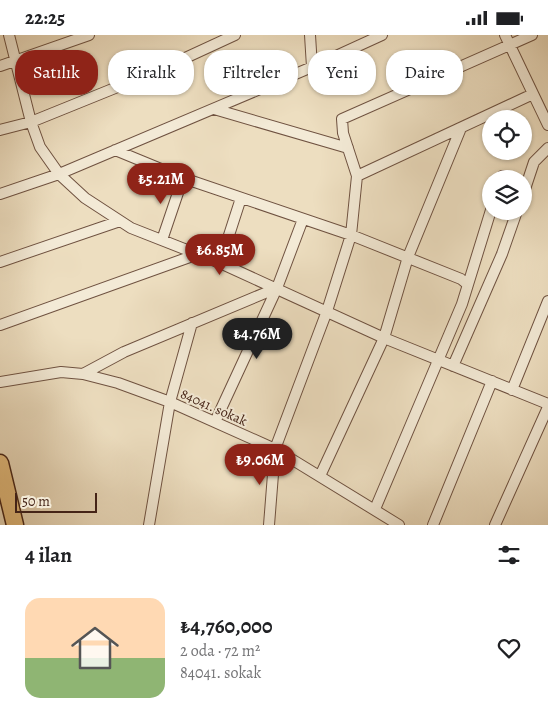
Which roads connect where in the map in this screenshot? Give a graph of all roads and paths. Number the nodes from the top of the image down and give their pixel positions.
1 (9, 35) edge
2 (89, 35) edge
3 (235, 35) edge
4 (310, 35) edge
5 (382, 35) edge
6 (505, 35) edge
7 (532, 35) edge
8 (510, 46) junction
9 (47, 50) edge
10 (311, 50) edge
11 (349, 50) edge
12 (15, 57) edge
13 (15, 61) edge
14 (0, 66) edge
15 (308, 69) edge
16 (533, 94) junction
17 (24, 95) edge
18 (214, 109) junction
19 (31, 122) junction
20 (548, 125) edge
21 (461, 128) junction
22 (0, 130) edge
23 (348, 148) junction
24 (548, 148) edge
25 (115, 151) junction
26 (531, 170) edge
27 (59, 174) junction
28 (357, 176) junction
29 (183, 178) junction
30 (0, 194) edge
31 (241, 198) junction
32 (303, 219) junction
33 (488, 220) edge
34 (514, 220) edge
35 (120, 221) junction
36 (351, 235) junction
37 (162, 240) junction
38 (198, 254) junction
39 (408, 257) junction
40 (0, 262) edge
41 (220, 263) junction
42 (467, 284) junction
43 (277, 288) junction
44 (548, 301) edge
45 (327, 311) junction
46 (192, 323) junction
47 (0, 325) edge
48 (384, 338) junction
49 (439, 360) junction
50 (453, 366) junction
51 (83, 374) junction
52 (492, 381) junction
53 (0, 382) edge
54 (512, 389) junction
55 (170, 402) junction
56 (548, 406) edge
57 (214, 422) junction
58 (275, 449) junction
59 (0, 463) edge
60 (320, 476) junction
61 (375, 509) junction
62 (15, 525) edge
63 (149, 525) edge
64 (269, 525) edge
65 (399, 525) edge
66 (433, 525) edge
67 (495, 525) edge

1 - 12 street
2 - 9 street
3 - 19 street
4 - 10 street
5 - 11 street
6 - 8 street
7 - 8 street
8 - 16 street
8 - 23 street
13 - 14 street
15 - 18 street
16 - 20 street
16 - 21 street
17 - 19 street
18 - 23 street
18 - 25 street
19 - 22 street
19 - 27 street
21 - 28 street
21 - 39 street
23 - 28 street
24 - 26 street
25 - 27 street
25 - 29 street
27 - 30 street
27 - 35 street
28 - 36 street
29 - 31 street
29 - 37 street
31 - 32 street
31 - 41 street
32 - 36 street
32 - 43 street
33 - 42 street
34 - 50 street
35 - 37 street
35 - 40 street
36 - 39 street
36 - 45 street
37 - 38 street
38 - 41 street
38 - 47 street
39 - 42 street
39 - 48 street
41 - 43 street
42 - 49 street
43 - 45 street
43 - 46 street
43 - 57 street
44 - 54 street
45 - 48 street
45 - 58 street
46 - 51 street
46 - 55 street
48 - 49 street
48 - 60 street
49 - 50 street
49 - 61 street
50 - 52 street
51 - 53 street, 84041. sokak
51 - 55 street, 84041. sokak
52 - 54 street
52 - 66 street
54 - 56 street
55 - 57 street, 84041. sokak
55 - 63 street
56 - 67 street
57 - 58 street, 84041. sokak
58 - 60 street, 84041. sokak
58 - 64 street
59 - 62 main road
60 - 61 street, 84041. sokak
61 - 65 street, 84041. sokak

